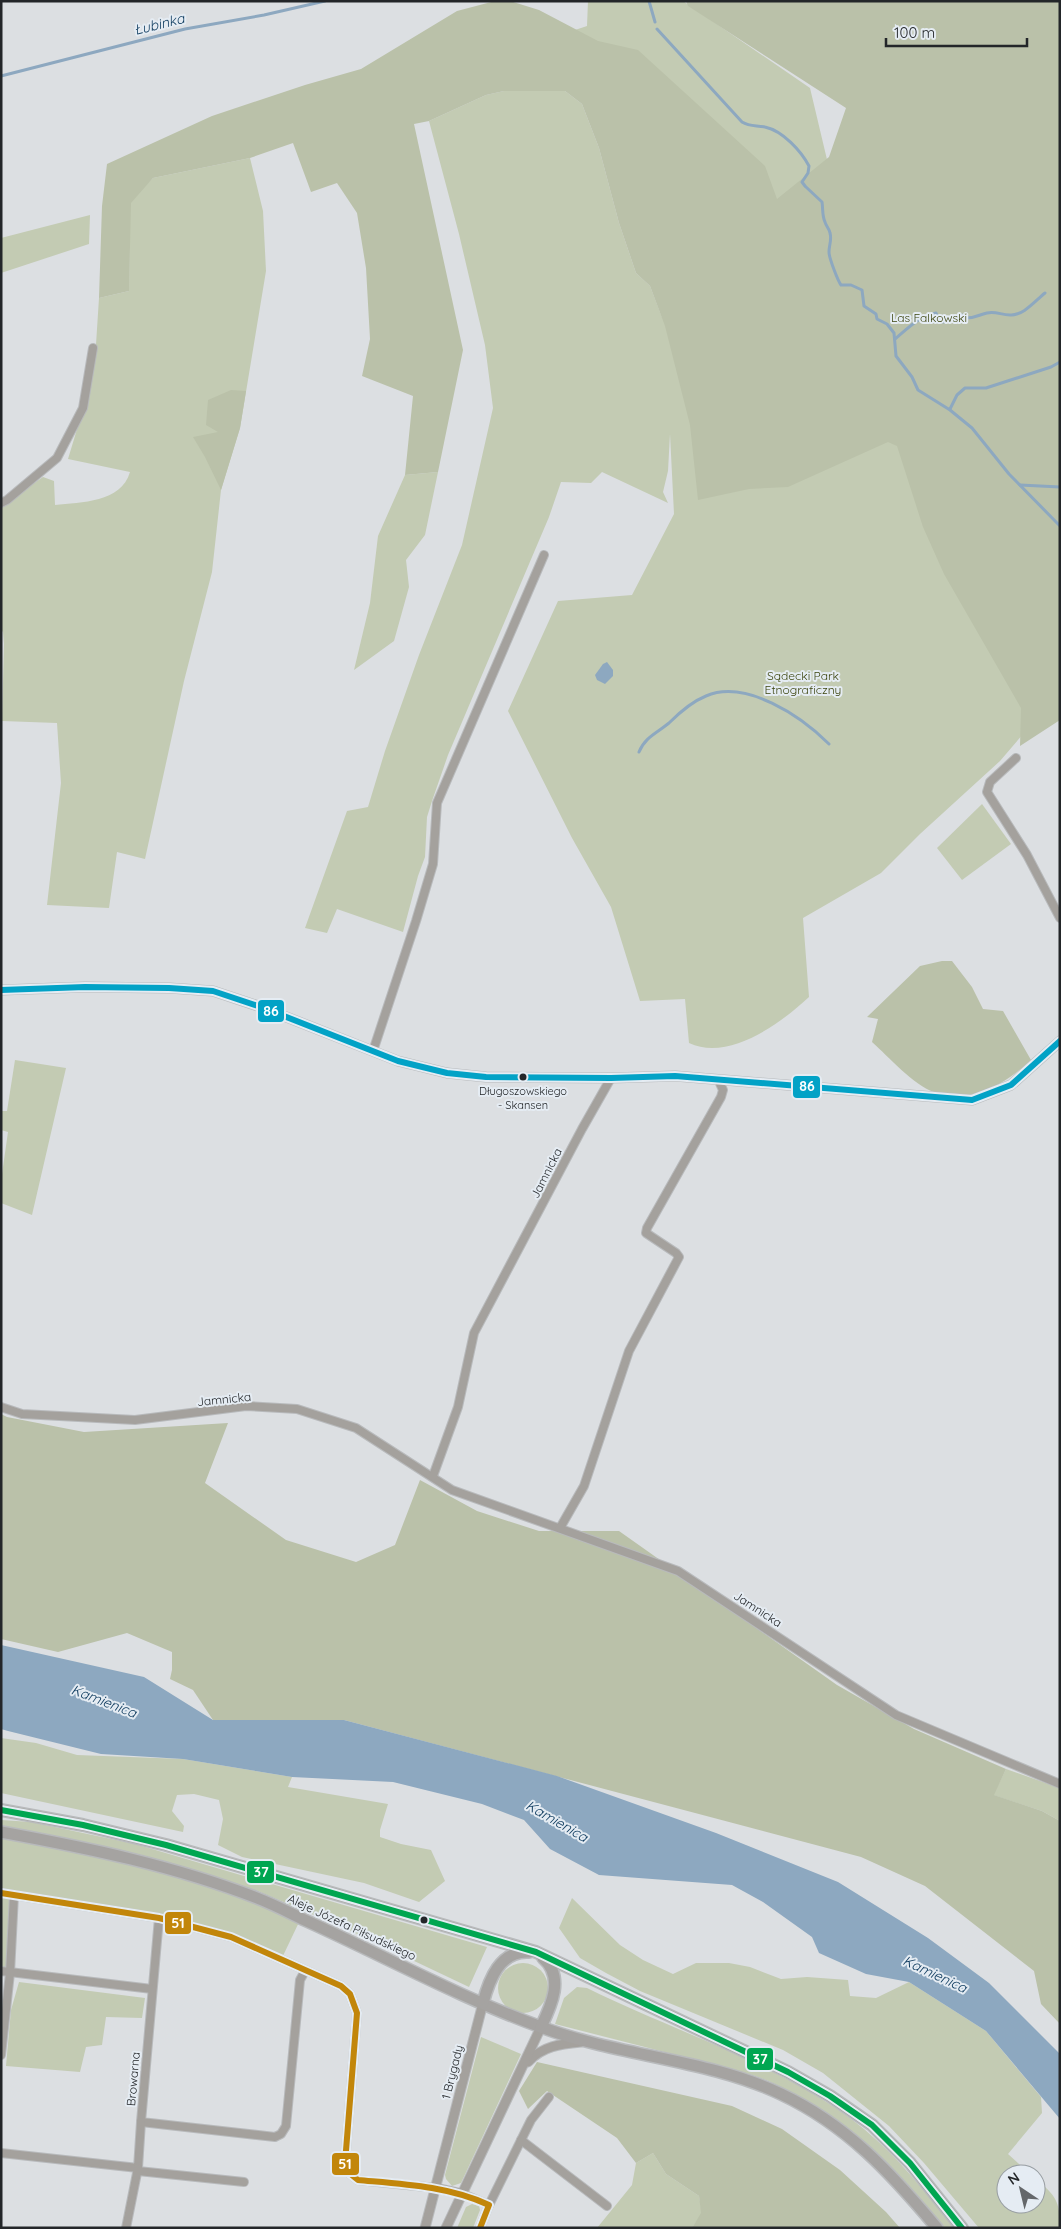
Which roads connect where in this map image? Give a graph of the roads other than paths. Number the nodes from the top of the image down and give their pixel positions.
1 (92, 348) dead end
2 (1, 503) edge
3 (544, 555) dead end
4 (1016, 758) dead end
5 (1060, 918) edge
6 (1, 990) edge
7 (1060, 1041) edge
8 (372, 1051) junction
9 (611, 1078) junction
10 (718, 1079) junction
11 (1, 1407) edge
12 (433, 1476) junction
13 (560, 1528) junction
14 (1060, 1784) edge
15 (1, 1810) edge
16 (1, 1832) edge
17 (1, 1893) edge
18 (14, 1895) junction
19 (159, 1918) junction
20 (536, 1952) junction
21 (1, 1971) edge
22 (305, 1971) junction
23 (10, 1973) junction
24 (152, 1989) junction
25 (484, 2003) junction
26 (540, 2027) junction
27 (587, 2041) junction
28 (1, 2055) edge
29 (523, 2068) junction
30 (549, 2097) dead end
31 (141, 2122) junction
32 (521, 2140) junction
33 (1, 2153) edge
34 (138, 2170) junction
35 (244, 2182) dead end
36 (436, 2188) junction
37 (463, 2194) junction
38 (489, 2205) junction
39 (607, 2206) dead end
40 (126, 2228) edge
41 (424, 2228) edge
42 (446, 2228) edge
43 (480, 2228) edge
44 (937, 2228) edge
45 (962, 2228) edge

1 - 2 street
3 - 8 street
4 - 5 street
6 - 8 street
7 - 10 street
8 - 9 street
9 - 10 street
9 - 12 street, Jamnicka
10 - 13 street
11 - 12 street, Jamnicka
12 - 13 street, Jamnicka
13 - 14 street, Jamnicka
15 - 20 main road, Aleje Józefa Piłsudskiego
16 - 25 main road, Aleje Józefa Piłsudskiego
17 - 18 street
18 - 19 street
18 - 23 street
19 - 22 street
19 - 24 street, Browarna
20 - 25 main road, 1 Brygady
20 - 26 main road
20 - 45 main road, Aleje Józefa Piłsudskiego
21 - 23 street
22 - 31 street, Browarna
22 - 36 street
23 - 24 street
23 - 28 street
24 - 31 street, Browarna
25 - 26 main road, Aleje Józefa Piłsudskiego
25 - 36 street, 1 Brygady
26 - 27 main road, Aleje Józefa Piłsudskiego
26 - 29 street
27 - 29 street
27 - 44 main road, Aleje Józefa Piłsudskiego
29 - 37 street
30 - 32 street
31 - 34 street
32 - 38 street
32 - 39 street
33 - 34 street
34 - 35 street
34 - 40 street
36 - 37 street
36 - 41 street, 1 Brygady
37 - 38 street
37 - 42 street
38 - 43 street

